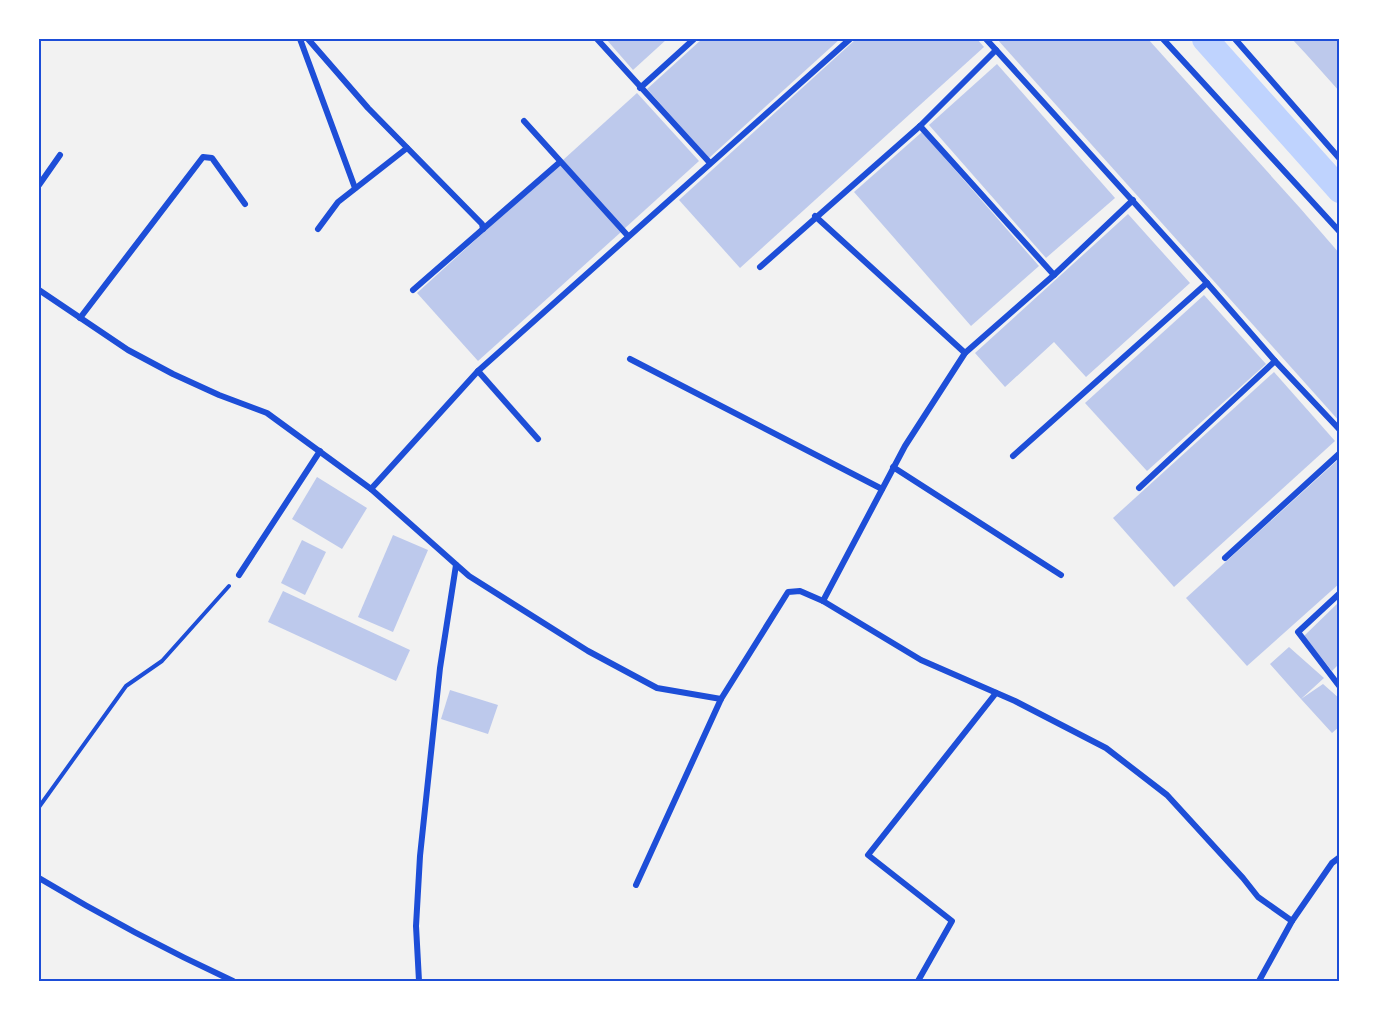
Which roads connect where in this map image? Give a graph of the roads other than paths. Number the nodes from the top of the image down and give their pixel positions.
1 (300, 39) edge
2 (308, 39) edge
3 (597, 39) edge
4 (694, 39) edge
5 (850, 39) edge
6 (986, 39) edge
7 (1163, 39) edge
8 (1235, 39) edge
9 (996, 50) junction
10 (640, 88) junction
11 (524, 121) dead end
12 (920, 126) junction
13 (407, 148) junction
14 (60, 155) dead end
15 (1340, 159) edge
16 (560, 162) junction
17 (711, 163) junction
18 (39, 185) edge
19 (355, 188) junction
20 (1133, 200) junction
21 (245, 204) dead end
22 (815, 216) junction
23 (483, 228) junction
24 (318, 229) dead end
25 (1340, 232) edge
26 (628, 236) junction
27 (760, 267) dead end
28 (1054, 275) junction
29 (1207, 283) junction
30 (413, 290) dead end
31 (40, 293) edge
32 (80, 318) junction
33 (965, 353) junction
34 (630, 359) dead end
35 (1275, 361) junction
36 (478, 371) junction
37 (1340, 430) edge
38 (538, 439) dead end
39 (320, 451) junction
40 (1340, 453) edge
41 (1013, 456) dead end
42 (893, 467) junction
43 (1139, 488) dead end
44 (371, 489) junction
45 (882, 489) junction
46 (1225, 558) dead end
47 (456, 565) junction
48 (238, 575) road end
49 (1061, 575) dead end
50 (1340, 593) edge
51 (823, 601) junction
52 (1340, 687) edge
53 (996, 693) junction
54 (721, 699) junction
55 (1340, 857) edge
56 (39, 878) edge
57 (636, 885) dead end
58 (1292, 921) junction
59 (233, 981) edge
60 (419, 981) edge
61 (918, 981) edge
62 (1259, 981) edge

1 - 19 street
2 - 13 street
3 - 10 street
4 - 10 street
5 - 17 street
6 - 9 street
7 - 25 street
8 - 15 street
9 - 12 street
9 - 20 street
10 - 17 street
11 - 16 street
12 - 22 street
12 - 28 street
13 - 19 street
13 - 23 street
14 - 18 street
16 - 23 street
16 - 26 street
17 - 26 street
19 - 24 street
20 - 28 street
20 - 29 street
21 - 32 street
22 - 27 street
22 - 33 street
23 - 30 street
26 - 36 street
28 - 33 street
29 - 35 street
29 - 41 street
31 - 32 street
32 - 39 street
33 - 42 street
34 - 45 street
35 - 37 street
35 - 43 street
36 - 38 street
36 - 44 street
39 - 44 street
39 - 48 street
40 - 46 street
42 - 45 street
42 - 49 street
44 - 47 street
45 - 51 street
47 - 54 street
47 - 60 street
50 - 52 street
51 - 53 street
51 - 54 street
53 - 58 street
53 - 61 street
54 - 57 street
55 - 58 street
56 - 59 street
58 - 62 street

